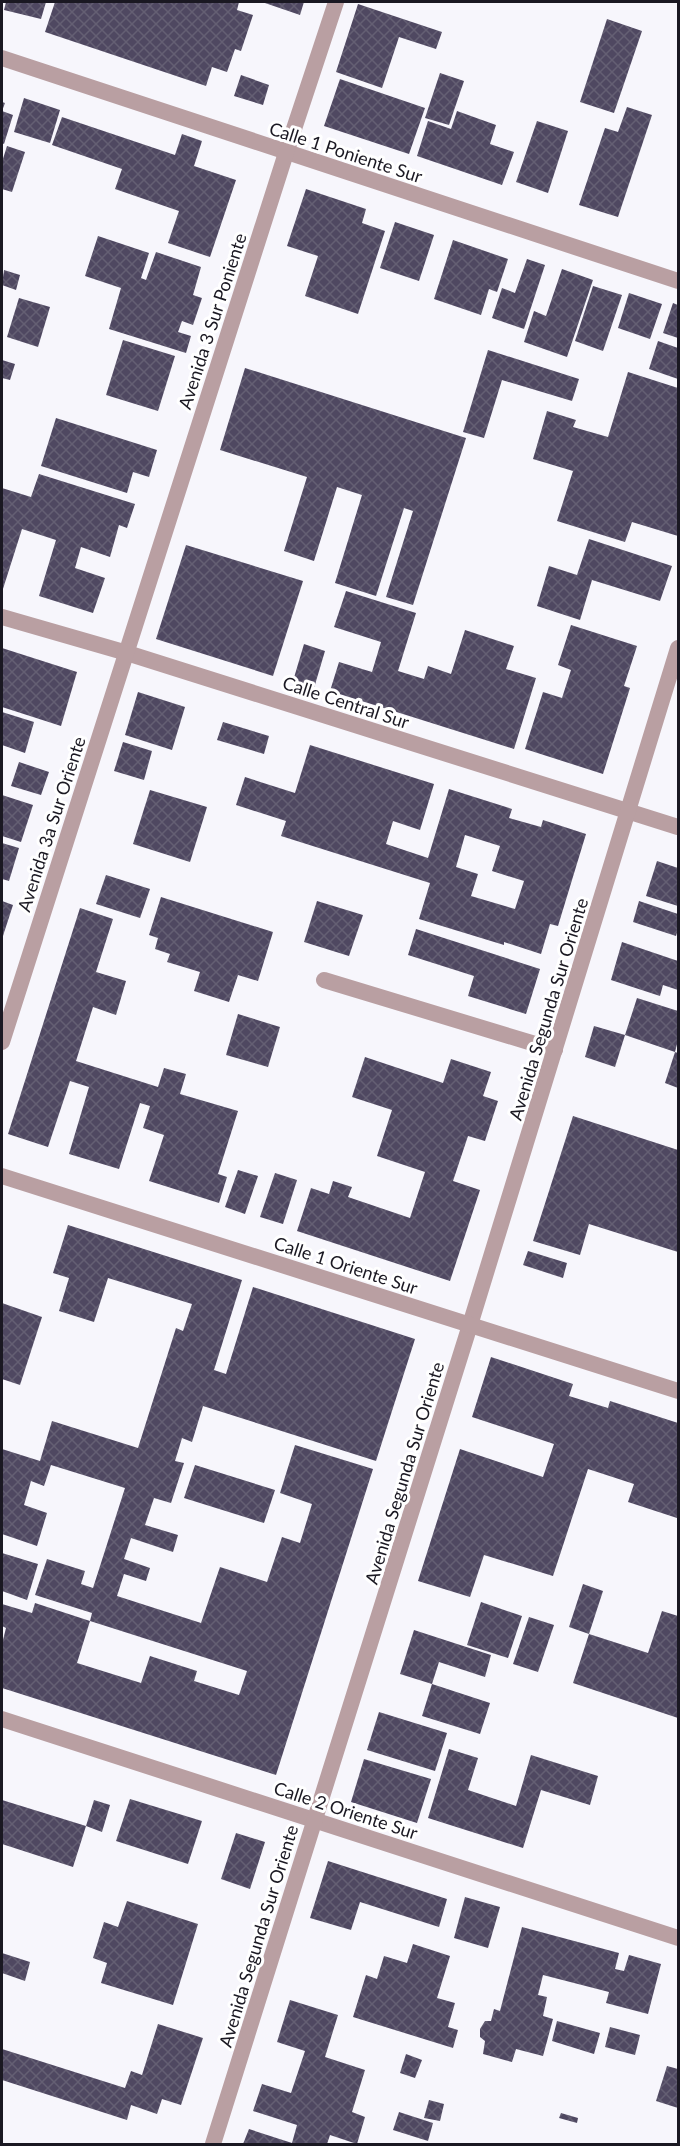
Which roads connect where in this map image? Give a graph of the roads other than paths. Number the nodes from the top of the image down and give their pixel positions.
1 (336, 2) edge
2 (2, 58) edge
3 (286, 153) junction
4 (678, 281) edge
5 (2, 617) edge
6 (678, 648) edge
7 (127, 653) junction
8 (629, 812) junction
9 (678, 827) edge
10 (324, 980) dead end
11 (2, 1042) edge
12 (555, 1050) junction
13 (2, 1176) edge
14 (470, 1325) junction
15 (678, 1392) edge
16 (2, 1719) edge
17 (315, 1820) junction
18 (678, 1938) edge
19 (213, 2145) edge

1 - 3 street, Avenida 3 Sur Poniente
2 - 3 street, Calle 1 Poniente Sur
3 - 4 street, Calle 1 Poniente Sur
3 - 7 street, Avenida 3 Sur Poniente
5 - 7 street, Calle Central Sur
6 - 8 street, Avenida Segunda Sur Oriente
7 - 8 street, Calle Central Sur
7 - 11 street, Avenida 3a Sur Oriente
8 - 9 street, Calle Central Sur
8 - 12 street, Avenida Segunda Sur Oriente
10 - 12 street
12 - 14 street, Avenida Segunda Sur Oriente
13 - 14 street, Calle 1 Oriente Sur
14 - 15 street, Calle 1 Oriente Sur
14 - 17 street, Avenida Segunda Sur Oriente
16 - 17 street, Calle 2 Oriente Sur
17 - 18 street, Calle 2 Oriente Sur
17 - 19 street, Avenida Segunda Sur Oriente

